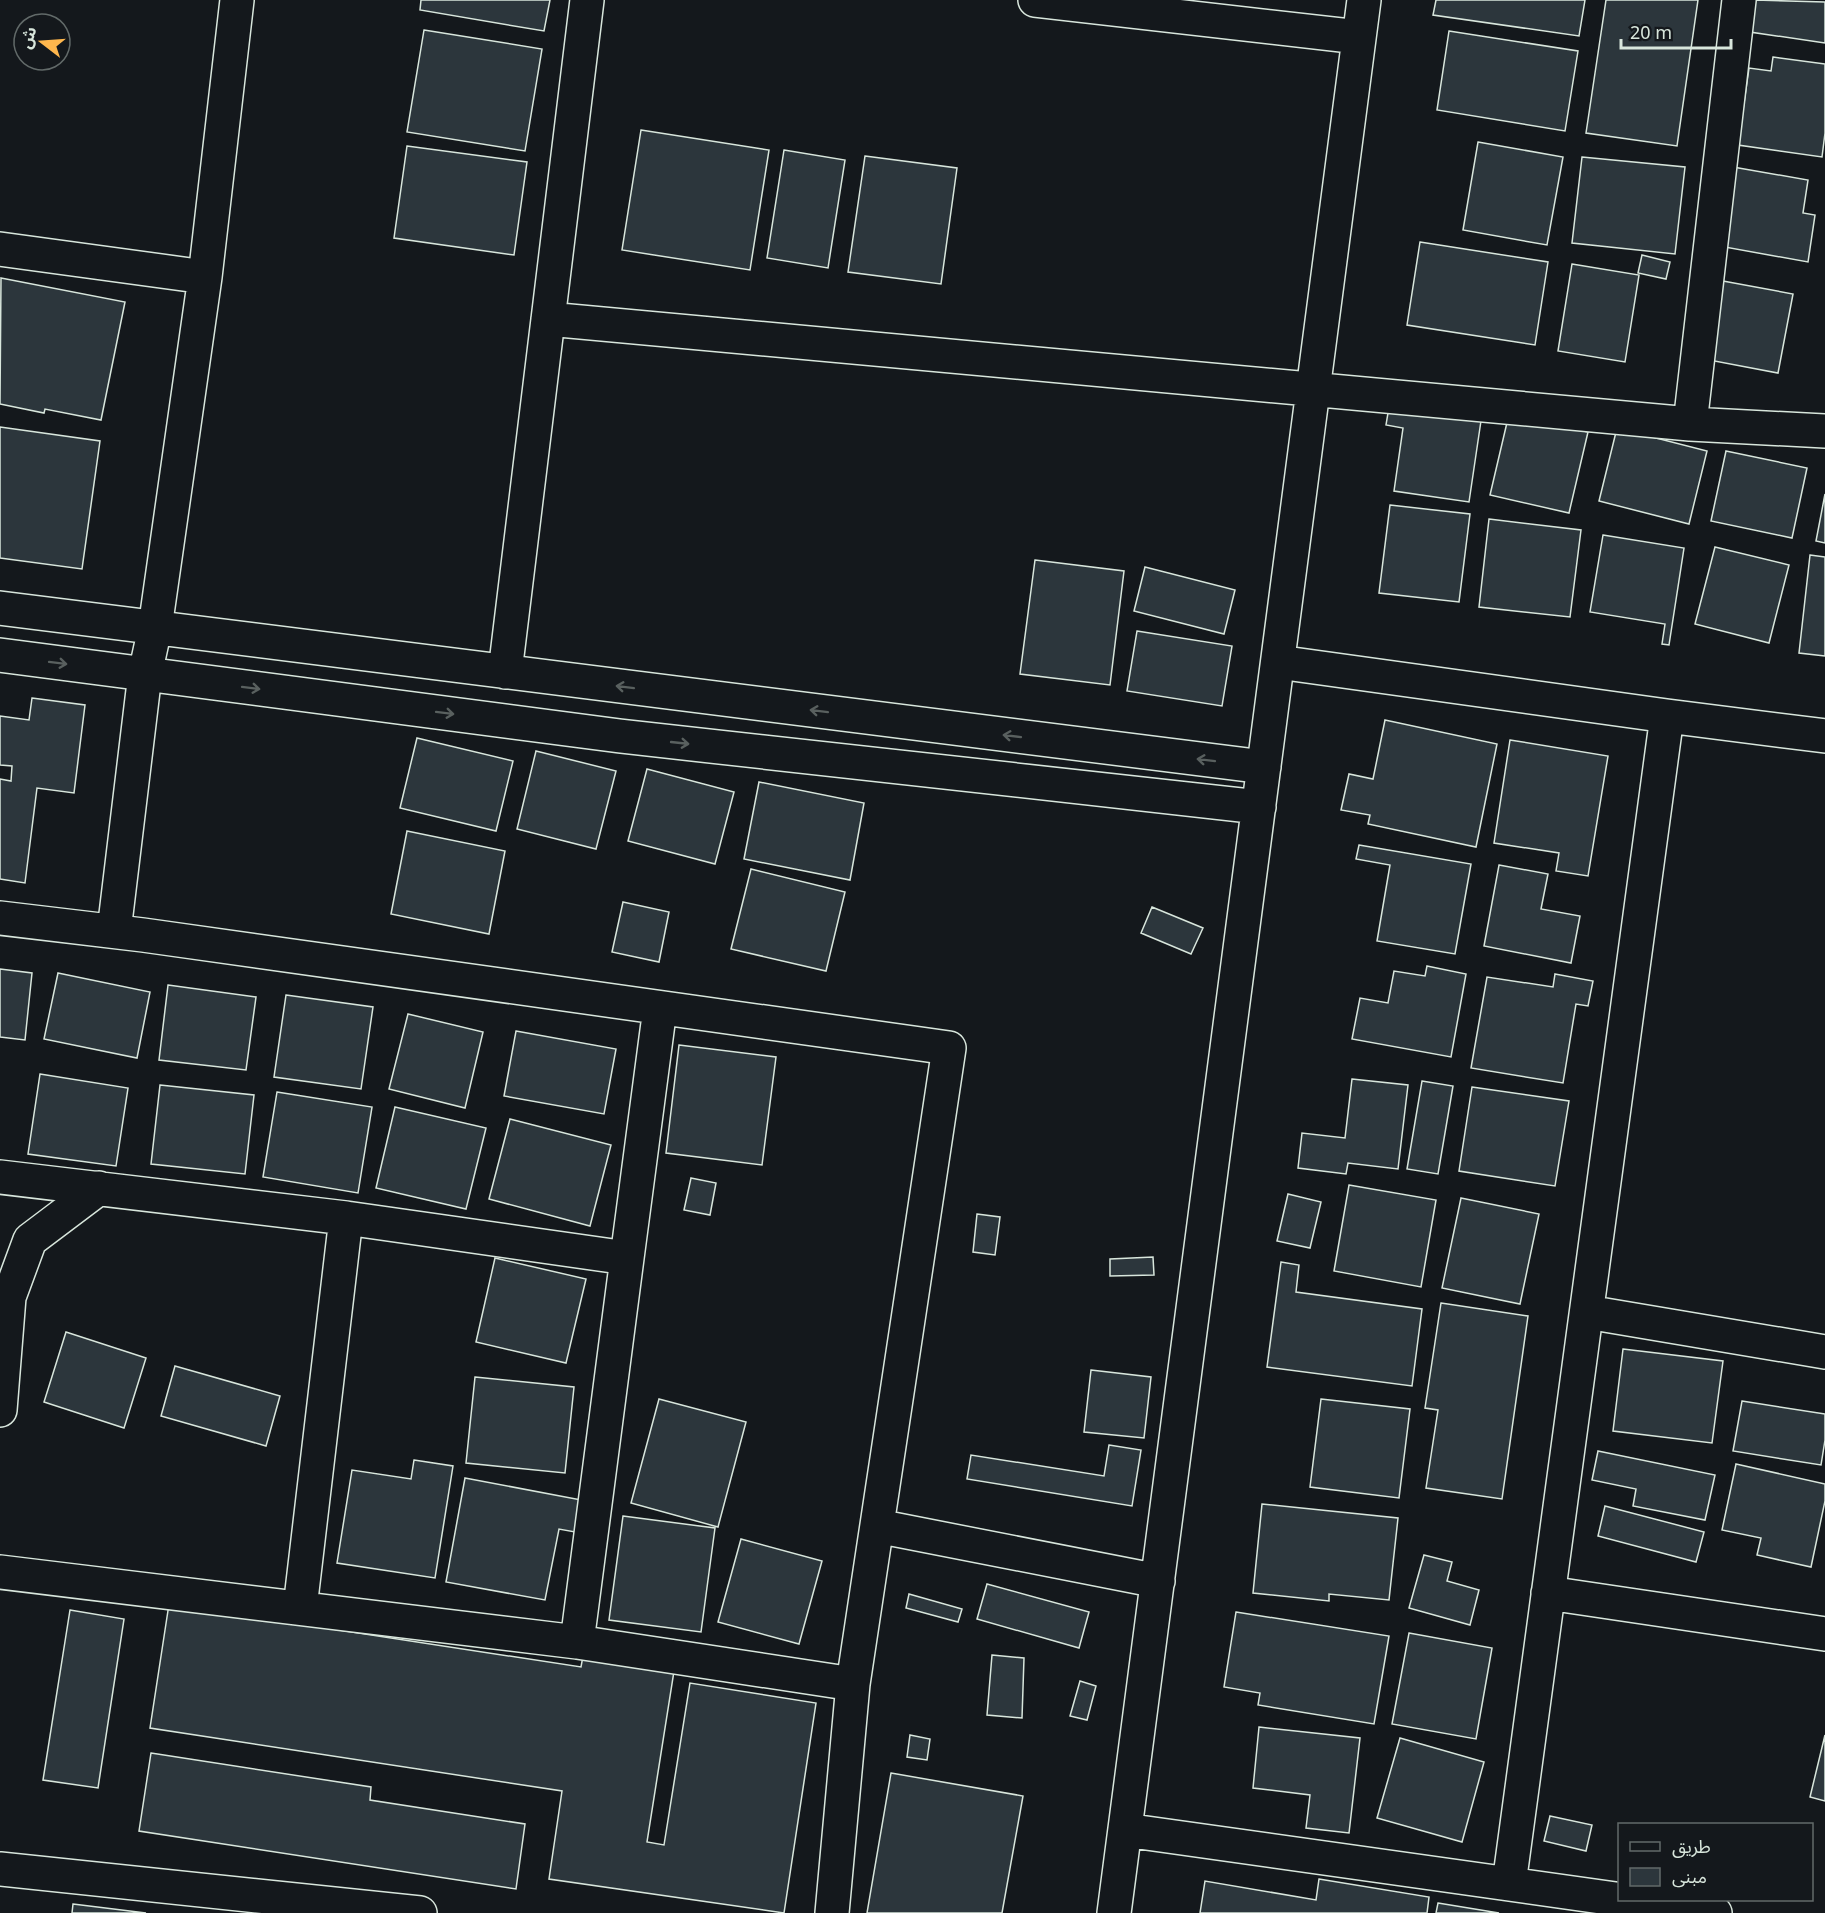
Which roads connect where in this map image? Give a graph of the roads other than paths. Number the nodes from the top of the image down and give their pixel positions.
1 (237, 0) edge
2 (587, 0) edge
3 (1035, 0) edge
4 (1364, 0) edge
5 (1739, 0) edge
6 (1359, 37) junction
7 (0, 249) edge
8 (205, 277) junction
9 (548, 319) junction
10 (1313, 389) junction
11 (1690, 424) junction
12 (1825, 431) edge
13 (0, 608) edge
14 (155, 628) junction
15 (0, 655) edge
16 (1278, 662) junction
17 (506, 672) junction
18 (145, 674) junction
19 (1667, 716) junction
20 (1825, 736) edge
21 (1264, 767) junction
22 (1259, 807) junction
23 (0, 918) edge
24 (114, 932) junction
25 (660, 1008) junction
26 (0, 1177) edge
27 (99, 1188) junction
28 (346, 1218) junction
29 (627, 1258) junction
30 (1587, 1312) junction
31 (1825, 1352) edge
32 (0, 1410) edge
33 (877, 1526) junction
34 (0, 1572) edge
35 (1158, 1581) junction
36 (1548, 1593) junction
37 (300, 1608) junction
38 (1825, 1634) edge
39 (577, 1642) junction
40 (853, 1684) junction
41 (1125, 1830) junction
42 (0, 1869) edge
43 (1509, 1884) junction
44 (1618, 1899) edge
45 (1629, 1901) edge
46 (420, 1913) edge
47 (832, 1913) edge
48 (1114, 1913) edge
49 (1714, 1913) edge

1 - 8 street
2 - 9 street
3 - 6 street
4 - 6 street
5 - 11 street
6 - 10 street
7 - 8 street
8 - 14 street
9 - 10 street
9 - 17 street
10 - 11 street
10 - 16 street
11 - 12 street
13 - 14 street
14 - 17 street
14 - 18 street
15 -> 18 street
16 - 19 street
16 - 21 street
21 -> 17 street
18 -> 22 street
18 - 24 street
19 - 20 street
19 - 30 street
21 - 22 street
22 - 35 street
23 - 24 street
24 - 25 street
25 - 29 street
25 - 33 street
26 - 27 street
27 - 28 street
27 - 32 street
28 - 29 street
28 - 37 street
29 - 39 street
30 - 31 street
30 - 36 street
33 - 35 street
33 - 40 street
34 - 37 street
35 - 41 street
36 - 38 street
36 - 43 street
37 - 39 street
39 - 40 street
40 - 47 street
41 - 43 street
41 - 48 street
42 - 46 street
43 - 44 street
45 - 49 street

